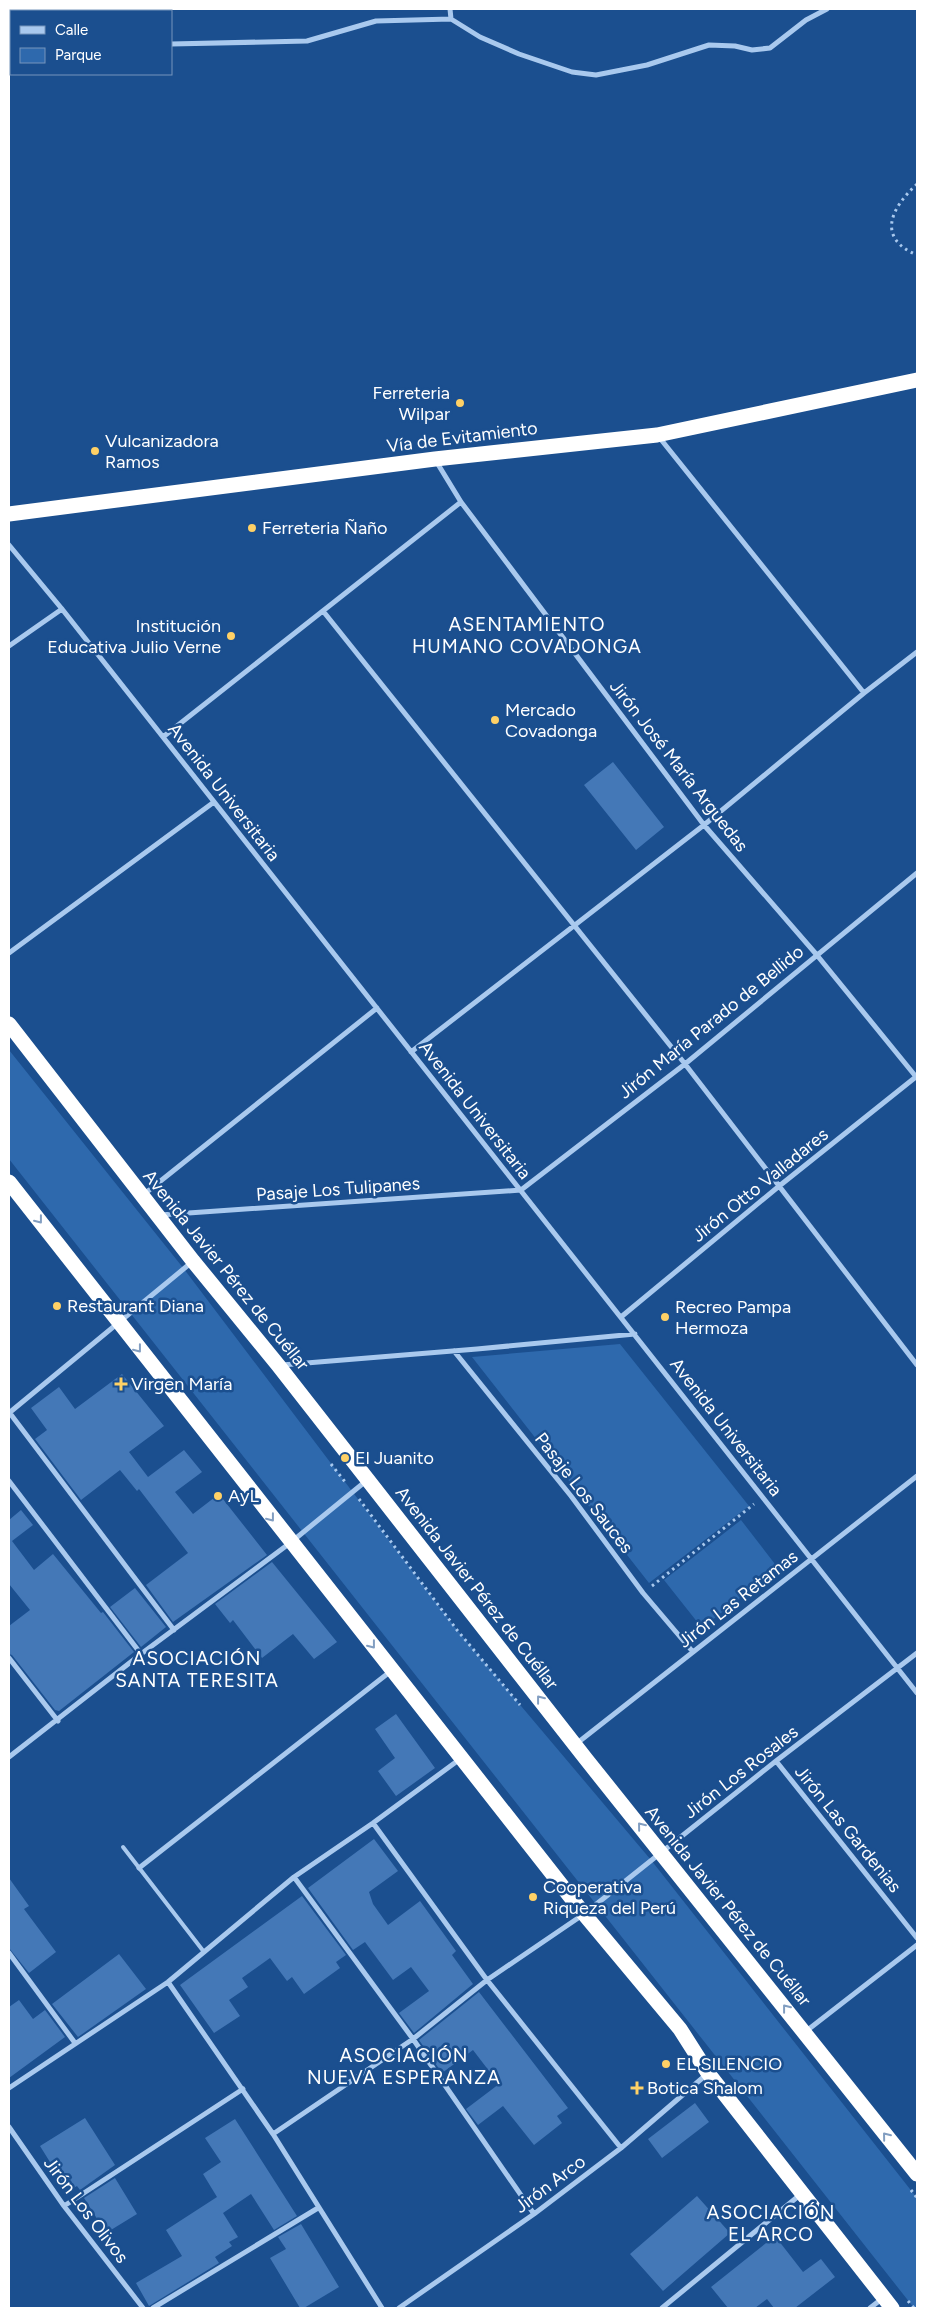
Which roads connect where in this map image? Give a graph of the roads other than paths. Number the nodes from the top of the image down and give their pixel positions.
1 (450, 9) edge
2 (827, 9) edge
3 (450, 19) junction
4 (172, 44) edge
5 (917, 380) edge
6 (657, 435) junction
7 (435, 459) junction
8 (461, 502) junction
9 (9, 514) edge
10 (9, 545) edge
11 (62, 609) junction
12 (323, 611) junction
13 (9, 646) edge
14 (917, 652) edge
15 (864, 693) junction
16 (163, 737) junction
17 (214, 802) junction
18 (704, 825) junction
19 (917, 873) edge
20 (573, 926) junction
21 (9, 953) edge
22 (816, 954) junction
23 (377, 1008) junction
24 (9, 1024) edge
25 (411, 1052) junction
26 (685, 1064) junction
27 (917, 1077) edge
28 (9, 1182) edge
29 (778, 1187) junction
30 (521, 1190) junction
31 (142, 1196) junction
32 (158, 1216) junction
33 (193, 1261) junction
34 (621, 1317) junction
35 (118, 1324) junction
36 (635, 1334) junction
37 (454, 1351) junction
38 (278, 1365) junction
39 (917, 1365) edge
40 (9, 1413) edge
41 (917, 1476) edge
42 (368, 1479) junction
43 (9, 1481) edge
44 (290, 1543) junction
45 (812, 1559) junction
46 (174, 1630) junction
47 (693, 1652) junction
48 (917, 1653) edge
49 (141, 1654) junction
50 (9, 1658) edge
51 (897, 1668) junction
52 (392, 1671) junction
53 (917, 1693) edge
54 (58, 1721) junction
55 (576, 1744) junction
56 (9, 1757) edge
57 (462, 1758) junction
58 (776, 1761) junction
59 (373, 1823) junction
60 (123, 1847) dead end
61 (662, 1852) junction
62 (139, 1868) junction
63 (294, 1877) junction
64 (584, 1914) junction
65 (917, 1938) edge
66 (917, 1945) edge
67 (204, 1952) junction
68 (9, 1953) edge
69 (487, 1980) junction
70 (168, 1982) junction
71 (805, 2032) junction
72 (413, 2039) junction
73 (75, 2043) junction
74 (708, 2073) junction
75 (9, 2088) edge
76 (243, 2089) junction
77 (9, 2127) edge
78 (273, 2134) junction
79 (621, 2148) junction
80 (917, 2174) edge
81 (802, 2194) junction
82 (64, 2206) junction
83 (318, 2208) junction
84 (534, 2214) junction
85 (888, 2303) edge
86 (143, 2308) edge
87 (153, 2308) edge
88 (382, 2308) edge
89 (399, 2308) edge
90 (662, 2308) edge
91 (870, 2308) edge

1 - 3 street
2 - 3 street
3 - 4 street
5 - 6 highway, Vía de Evitamiento
6 - 7 highway, Vía de Evitamiento
6 - 15 street
7 - 8 street, Jirón José María Arguedas
7 - 9 highway, Vía de Evitamiento
8 - 12 street
8 - 18 street, Jirón José María Arguedas
10 - 11 street, Avenida Universitaria
11 - 13 street
11 - 16 street, Avenida Universitaria
12 - 16 street
12 - 20 street
14 - 15 street
15 - 18 street
16 - 17 street, Avenida Universitaria
17 - 21 street
17 - 23 street, Avenida Universitaria
18 - 20 street
18 - 22 street, Jirón José María Arguedas
19 - 22 street, Jirón María Parado de Bellido
20 - 25 street
20 - 26 street
22 - 26 street, Jirón María Parado de Bellido
22 - 27 street, Jirón José María Arguedas
23 - 25 street, Avenida Universitaria
23 - 31 street
24 - 31 highway, Avenida Javier Pérez de Cuéllar
25 - 30 street, Avenida Universitaria
26 - 29 street
26 - 30 street, Jirón María Parado de Bellido
27 - 29 street, Jirón Otto Valladares
28 -> 35 highway
29 - 34 street, Jirón Otto Valladares
29 - 39 street
30 - 32 street, Pasaje Los Tulipanes
30 - 34 street, Avenida Universitaria
31 - 32 highway, Avenida Javier Pérez de Cuéllar
32 - 33 highway, Avenida Javier Pérez de Cuéllar
33 - 35 street
33 - 38 highway, Avenida Javier Pérez de Cuéllar
34 - 36 street, Avenida Universitaria
35 - 40 street
35 -> 44 highway
36 - 37 street
36 - 45 street, Avenida Universitaria
37 - 38 street
37 - 47 street, Pasaje Los Sauces
38 - 42 highway, Avenida Javier Pérez de Cuéllar
40 - 46 street
41 - 45 street, Jirón Las Retamas
42 - 44 street
55 -> 42 highway, Avenida Javier Pérez de Cuéllar
43 - 49 street
44 - 46 street
44 -> 52 highway
45 - 47 street, Jirón Las Retamas
45 - 51 street, Avenida Universitaria
46 - 49 street
47 - 55 street, Jirón Las Retamas
48 - 51 street, Jirón Los Rosales
49 - 54 street
50 - 54 street
51 - 53 street, Avenida Universitaria
51 - 58 street, Jirón Los Rosales
52 - 57 highway
52 - 62 street
54 - 56 street
61 -> 55 highway, Avenida Javier Pérez de Cuéllar
57 - 59 street
57 - 64 highway
58 - 61 street, Jirón Los Rosales
58 - 65 street, Jirón Las Gardenias
59 - 63 street
59 - 69 street
60 - 62 lane
61 - 64 street, Jirón Los Rosales
71 -> 61 highway, Avenida Javier Pérez de Cuéllar
62 - 67 lane
63 - 67 street
63 - 72 street
64 - 69 street, Jirón Los Rosales
64 - 74 highway
66 - 71 street
67 - 70 street
68 - 73 street
69 - 72 street, Jirón Los Rosales
69 - 79 street
70 - 73 street
70 - 76 street
80 -> 71 highway, Avenida Javier Pérez de Cuéllar
72 - 78 street, Jirón Los Rosales
72 - 84 street
73 - 75 street
74 - 79 street, Jirón Arco
74 - 81 highway
76 - 78 street
76 - 82 street
77 - 82 street, Jirón Los Olivos
78 - 83 street
79 - 84 street, Jirón Arco
81 - 85 highway
81 - 90 street
82 - 86 street, Jirón Los Olivos
83 - 87 street
83 - 88 street
84 - 89 street, Jirón Arco
85 - 91 street

